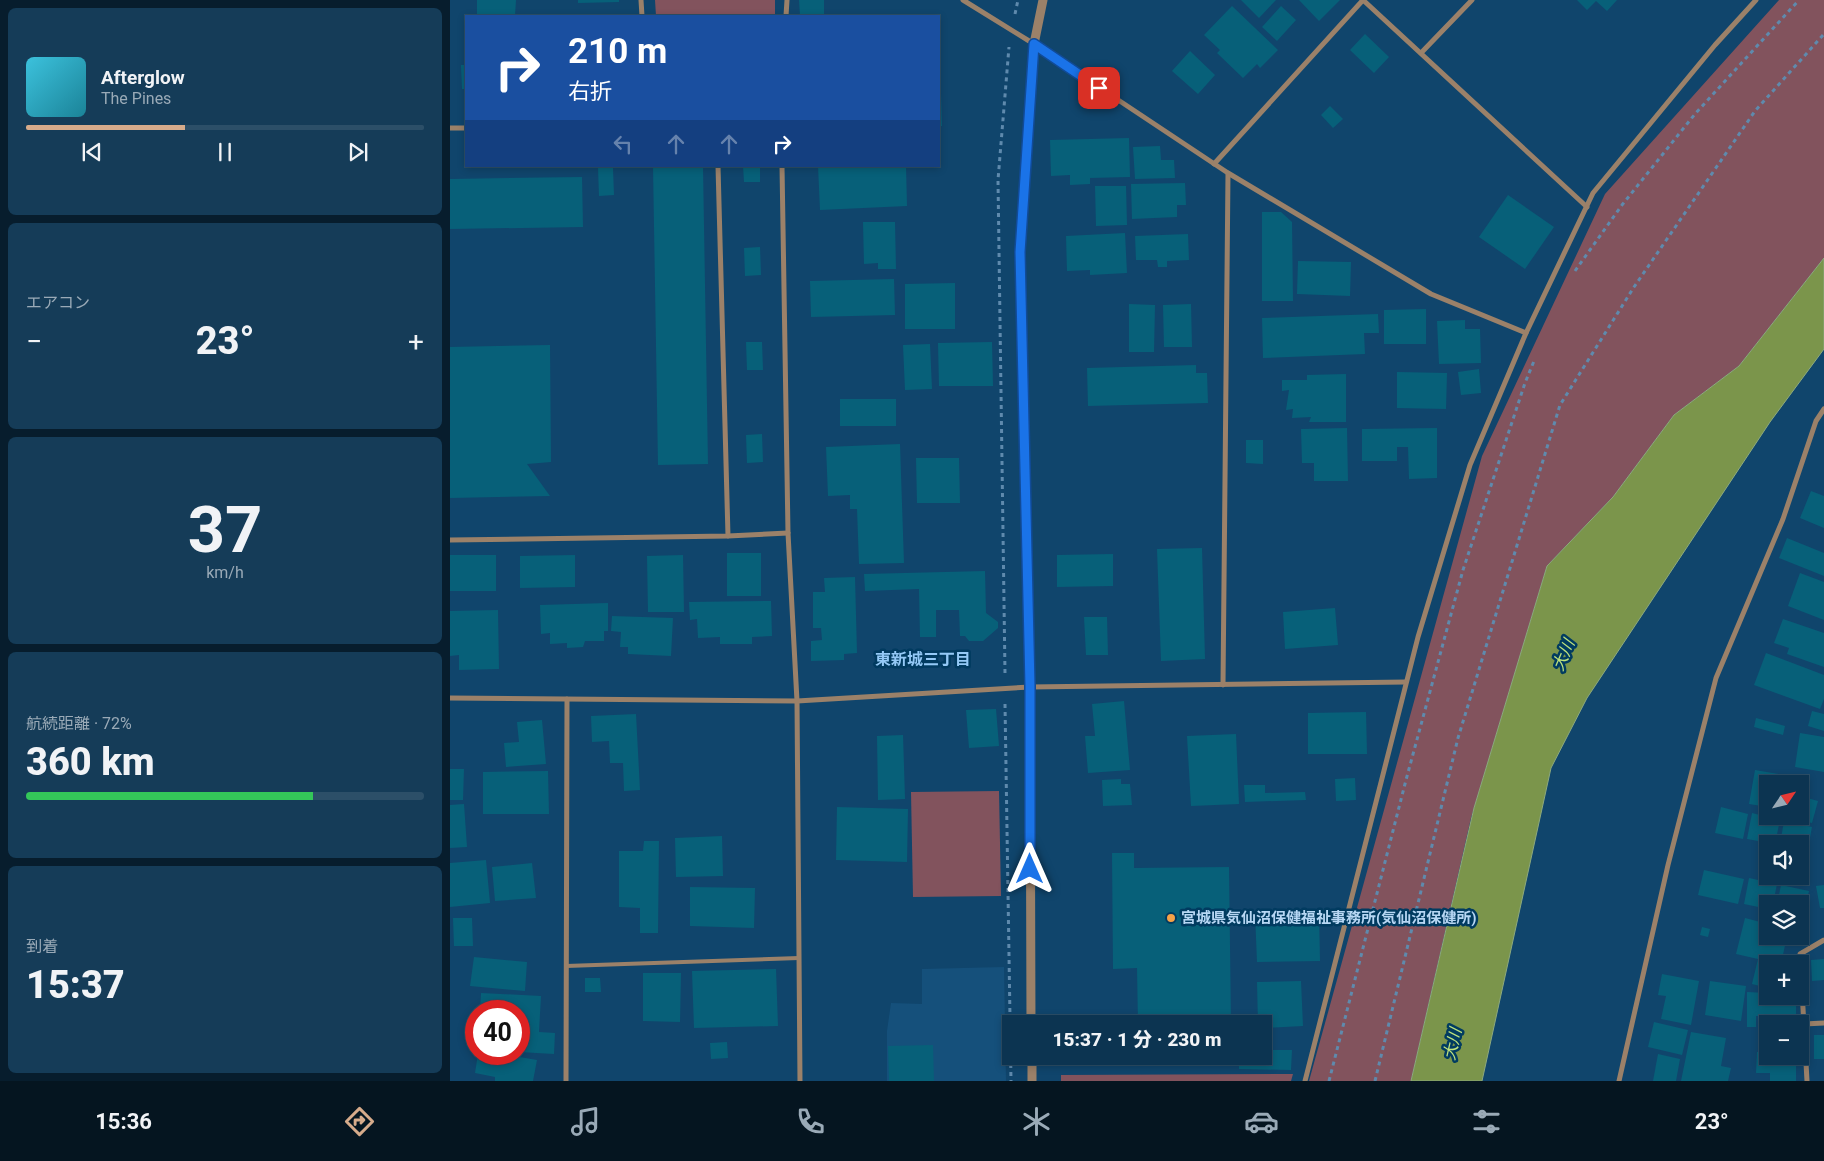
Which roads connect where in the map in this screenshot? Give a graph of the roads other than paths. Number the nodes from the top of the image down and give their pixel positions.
1 (641, 0) edge
2 (787, 0) edge
3 (963, 0) edge
4 (1043, 0) edge
5 (1363, 0) edge
6 (1472, 0) edge
7 (1756, 0) edge
8 (642, 15) edge
9 (786, 15) edge
10 (1034, 44) junction
11 (1421, 53) junction
12 (450, 128) edge
13 (465, 128) edge
14 (1214, 164) junction
15 (718, 167) edge
16 (782, 167) edge
17 (1228, 173) junction
18 (1587, 207) junction
19 (1526, 333) junction
20 (1824, 409) edge
21 (788, 533) junction
22 (728, 536) junction
23 (450, 540) edge
24 (1406, 682) junction
25 (1223, 685) junction
26 (1030, 686) junction
27 (450, 698) edge
28 (567, 699) junction
29 (797, 701) junction
30 (1824, 940) edge
31 (799, 958) junction
32 (566, 966) junction
33 (1031, 1015) edge
34 (1803, 1015) edge
35 (1824, 1023) edge
36 (1809, 1024) edge
37 (1032, 1065) edge
38 (1806, 1065) edge
39 (566, 1081) edge
40 (800, 1081) edge
41 (1032, 1081) edge
42 (1305, 1081) edge
43 (1619, 1081) edge
44 (1807, 1081) edge

1 - 8 street
2 - 9 street
3 - 10 street
4 - 10 street
5 - 11 street
5 - 14 street
6 - 11 street
7 - 18 street
10 - 14 street
10 - 26 street
11 - 18 street
12 - 13 street
14 - 17 street
15 - 22 street
16 - 21 street
17 - 19 street
17 - 25 street
18 - 19 street
19 - 24 street
20 - 43 street
21 - 22 street
21 - 29 street
22 - 23 street
24 - 25 street
24 - 42 street
25 - 26 street
26 - 29 street
26 - 33 street
27 - 28 street
28 - 29 street
28 - 32 street
29 - 31 street
30 - 34 street
31 - 32 lane
31 - 40 street
32 - 39 street
35 - 36 street
37 - 41 street
38 - 44 street

